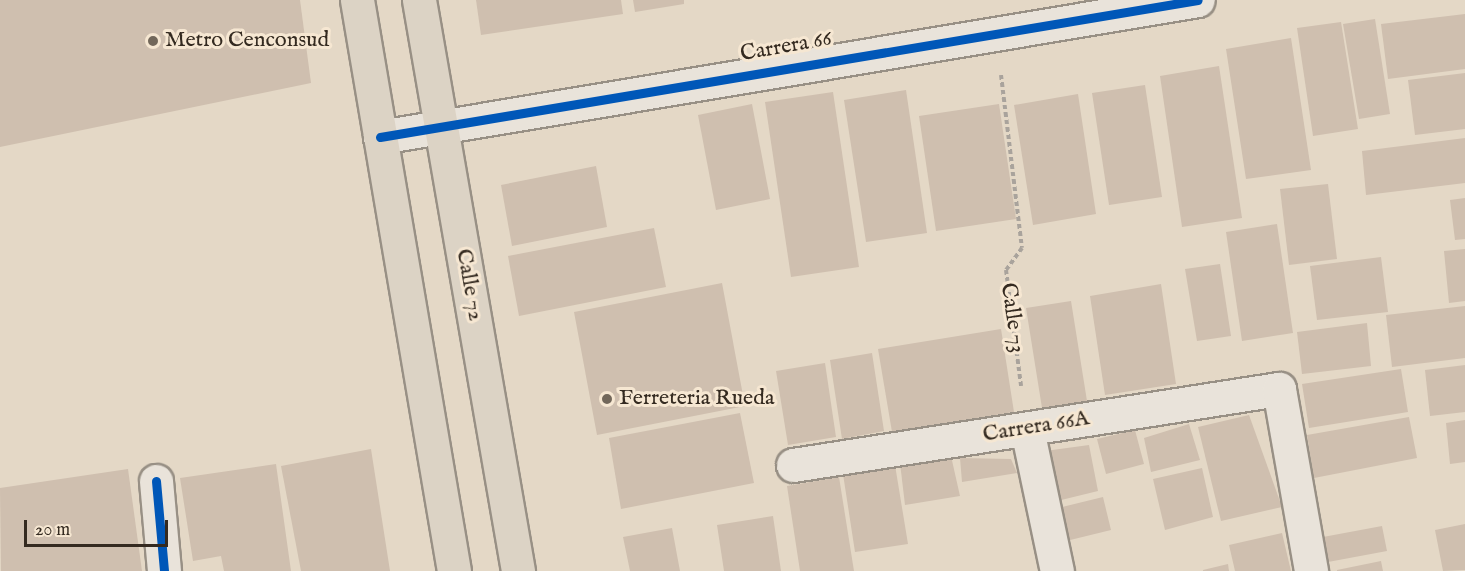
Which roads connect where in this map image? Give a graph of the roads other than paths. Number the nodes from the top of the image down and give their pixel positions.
1 (357, 0) edge
2 (419, 0) edge
3 (1198, 0) edge
4 (442, 126) junction
5 (380, 136) junction
6 (1027, 429) junction
7 (793, 465) dead end
8 (156, 481) dead end
9 (164, 571) edge
10 (454, 571) edge
11 (518, 571) edge
12 (1057, 571) edge
13 (1311, 571) edge

1 - 5 main road
2 - 4 main road, Calle 72
3 - 4 street, Carrera 66
4 - 5 street, Carrera 66
4 - 11 main road, Calle 72
5 - 10 main road
6 - 7 street, Carrera 66A
6 - 12 street
6 - 13 street, Carrera 66A
8 - 9 street

